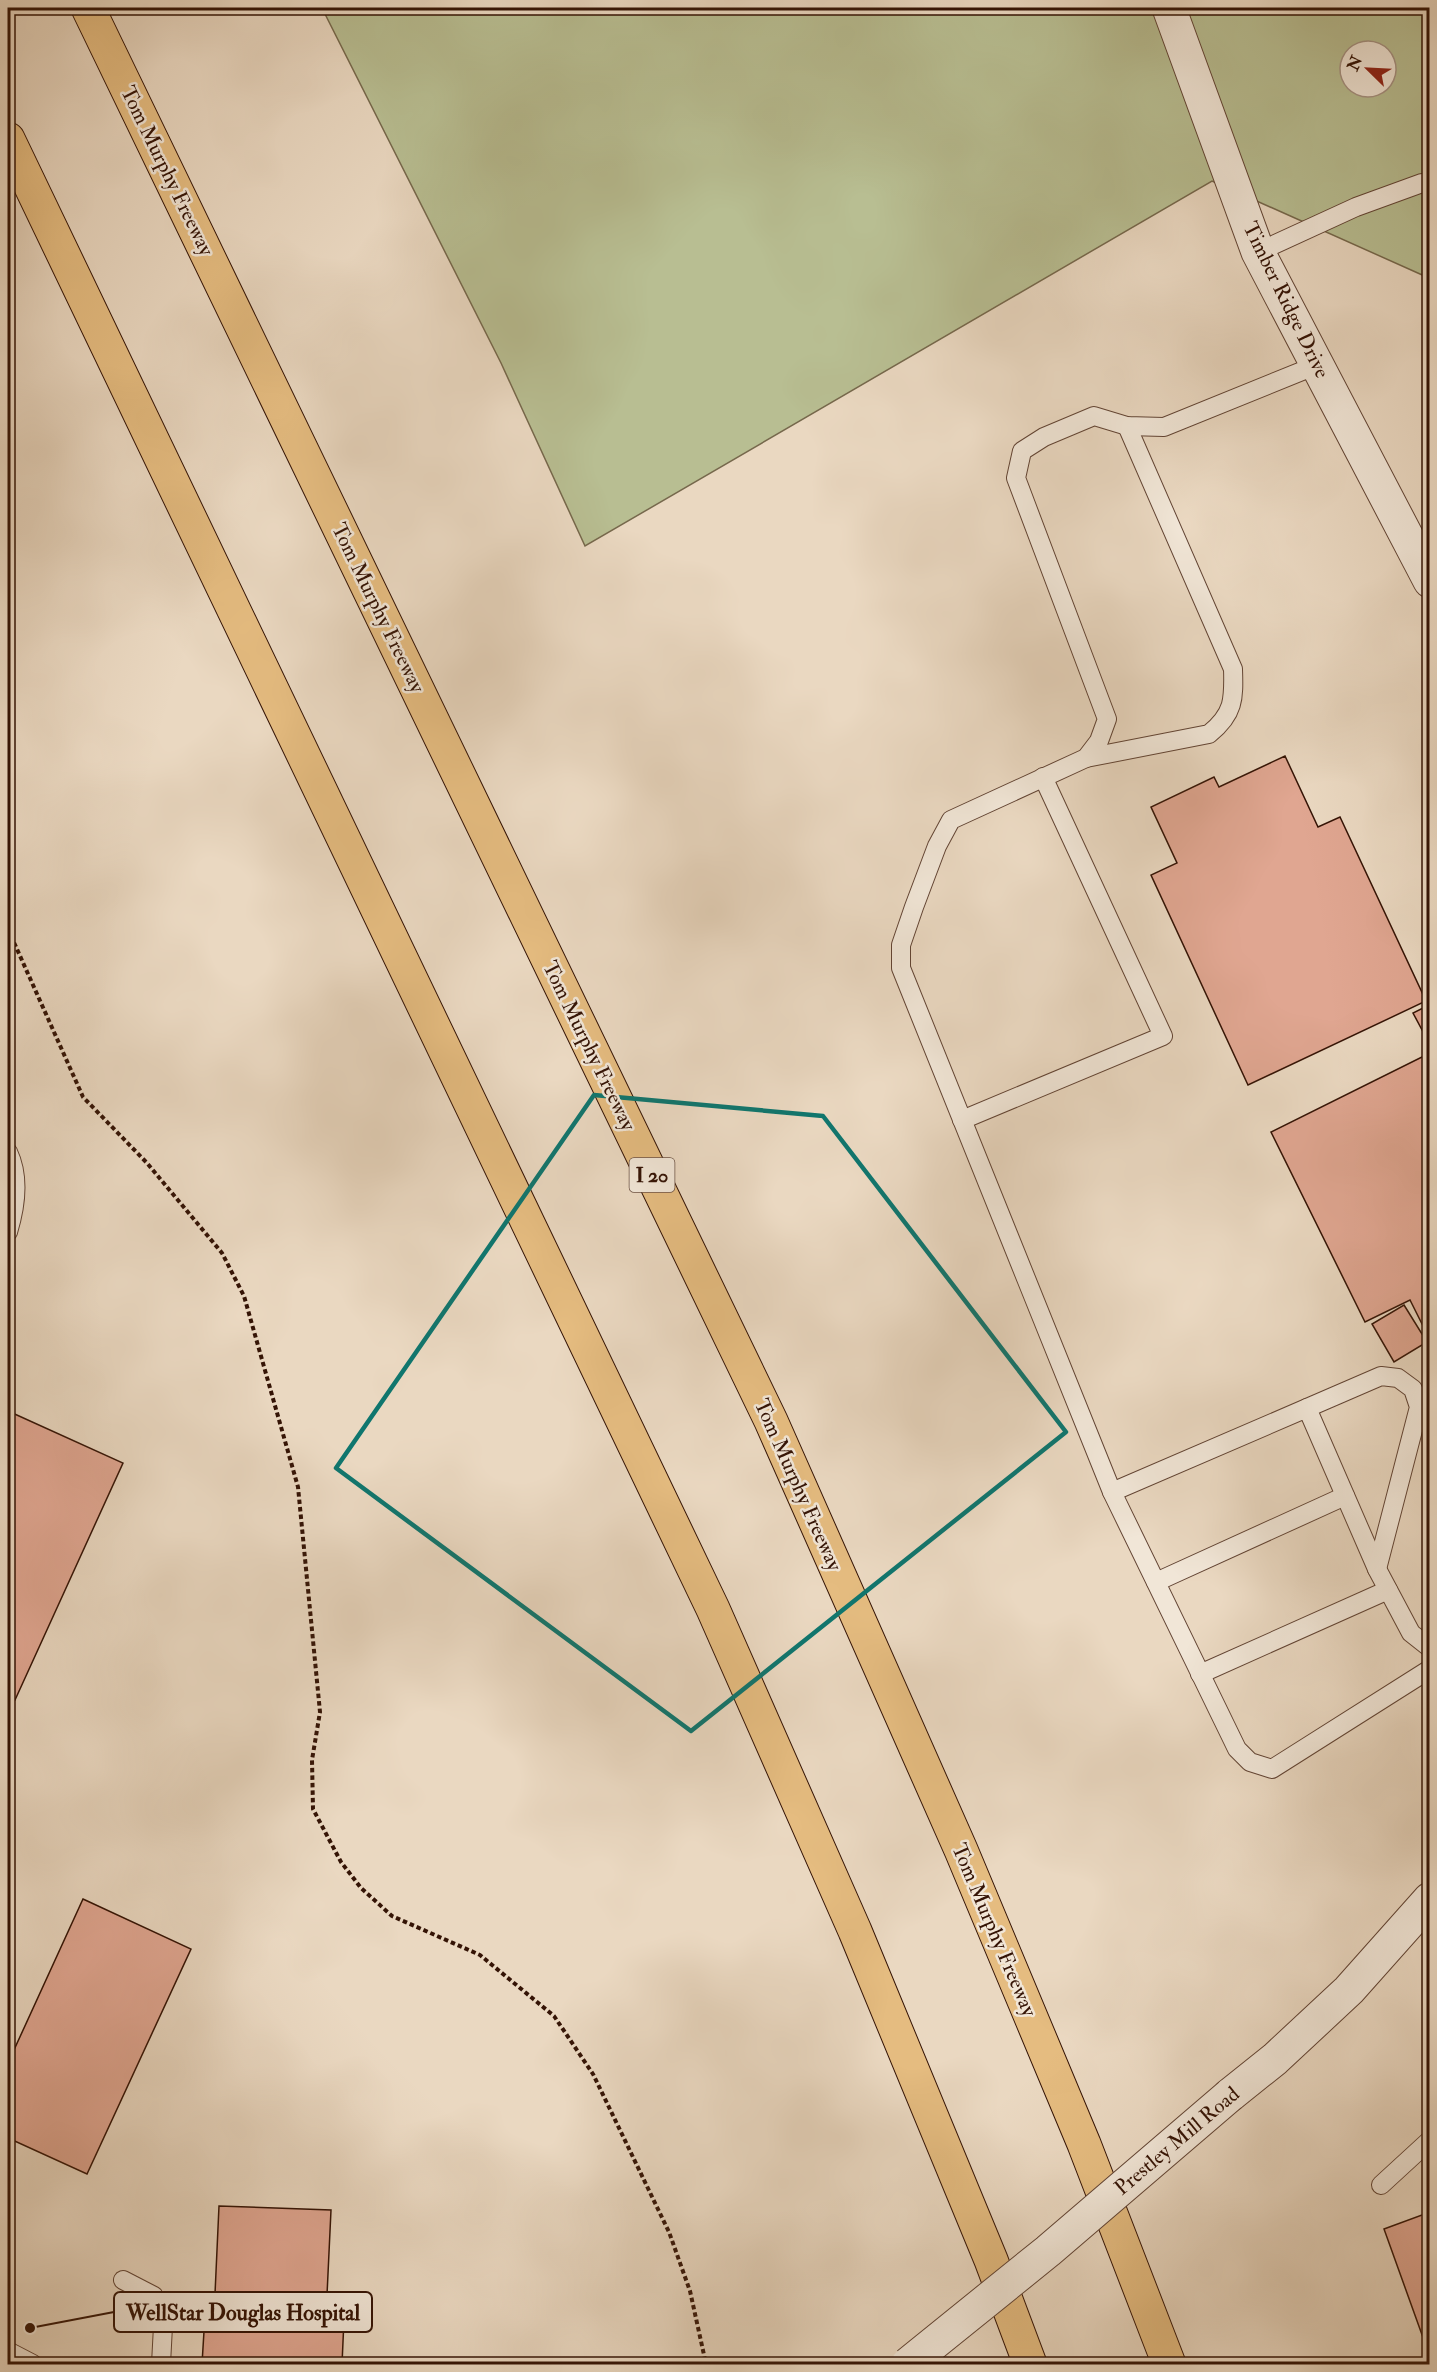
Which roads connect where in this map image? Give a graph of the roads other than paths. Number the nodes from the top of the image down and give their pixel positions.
1 (88, 8) edge
2 (1169, 8) edge
3 (8, 139) edge
4 (1430, 184) edge
5 (1258, 252) junction
6 (1317, 365) junction
7 (1127, 426) junction
8 (1430, 581) edge
9 (1086, 758) junction
10 (1043, 777) junction
11 (962, 1120) junction
12 (8, 1152) edge
13 (8, 1232) edge
14 (1307, 1408) junction
15 (1112, 1492) junction
16 (1345, 1496) junction
17 (1377, 1569) junction
18 (1156, 1582) junction
19 (1388, 1590) junction
20 (1430, 1648) edge
21 (1430, 1669) edge
22 (1200, 1674) junction
23 (1430, 1899) edge
24 (1429, 2141) edge
25 (1381, 2185) dead end
26 (123, 2280) dead end
27 (8, 2352) edge
28 (33, 2364) edge
29 (160, 2364) edge
30 (908, 2364) edge
31 (1030, 2364) edge
32 (1169, 2364) edge

1 - 32 highway, Tom Murphy Freeway / I 20
2 - 5 street, Timber Ridge Drive
3 - 31 highway
4 - 5 lane
5 - 6 street, Timber Ridge Drive
6 - 7 lane
6 - 8 street, Timber Ridge Drive
7 - 9 lane
7 - 9 lane
9 - 10 lane
10 - 11 lane
10 - 11 lane
11 - 15 lane
12 - 13 lane
14 - 15 lane
14 - 16 lane
14 - 17 lane
15 - 18 lane
16 - 17 lane
16 - 18 lane
17 - 19 lane
18 - 22 lane
19 - 20 lane
19 - 22 lane
21 - 22 lane
23 - 30 street, Prestley Mill Road, bridge
24 - 25 lane
26 - 29 lane
27 - 28 lane

